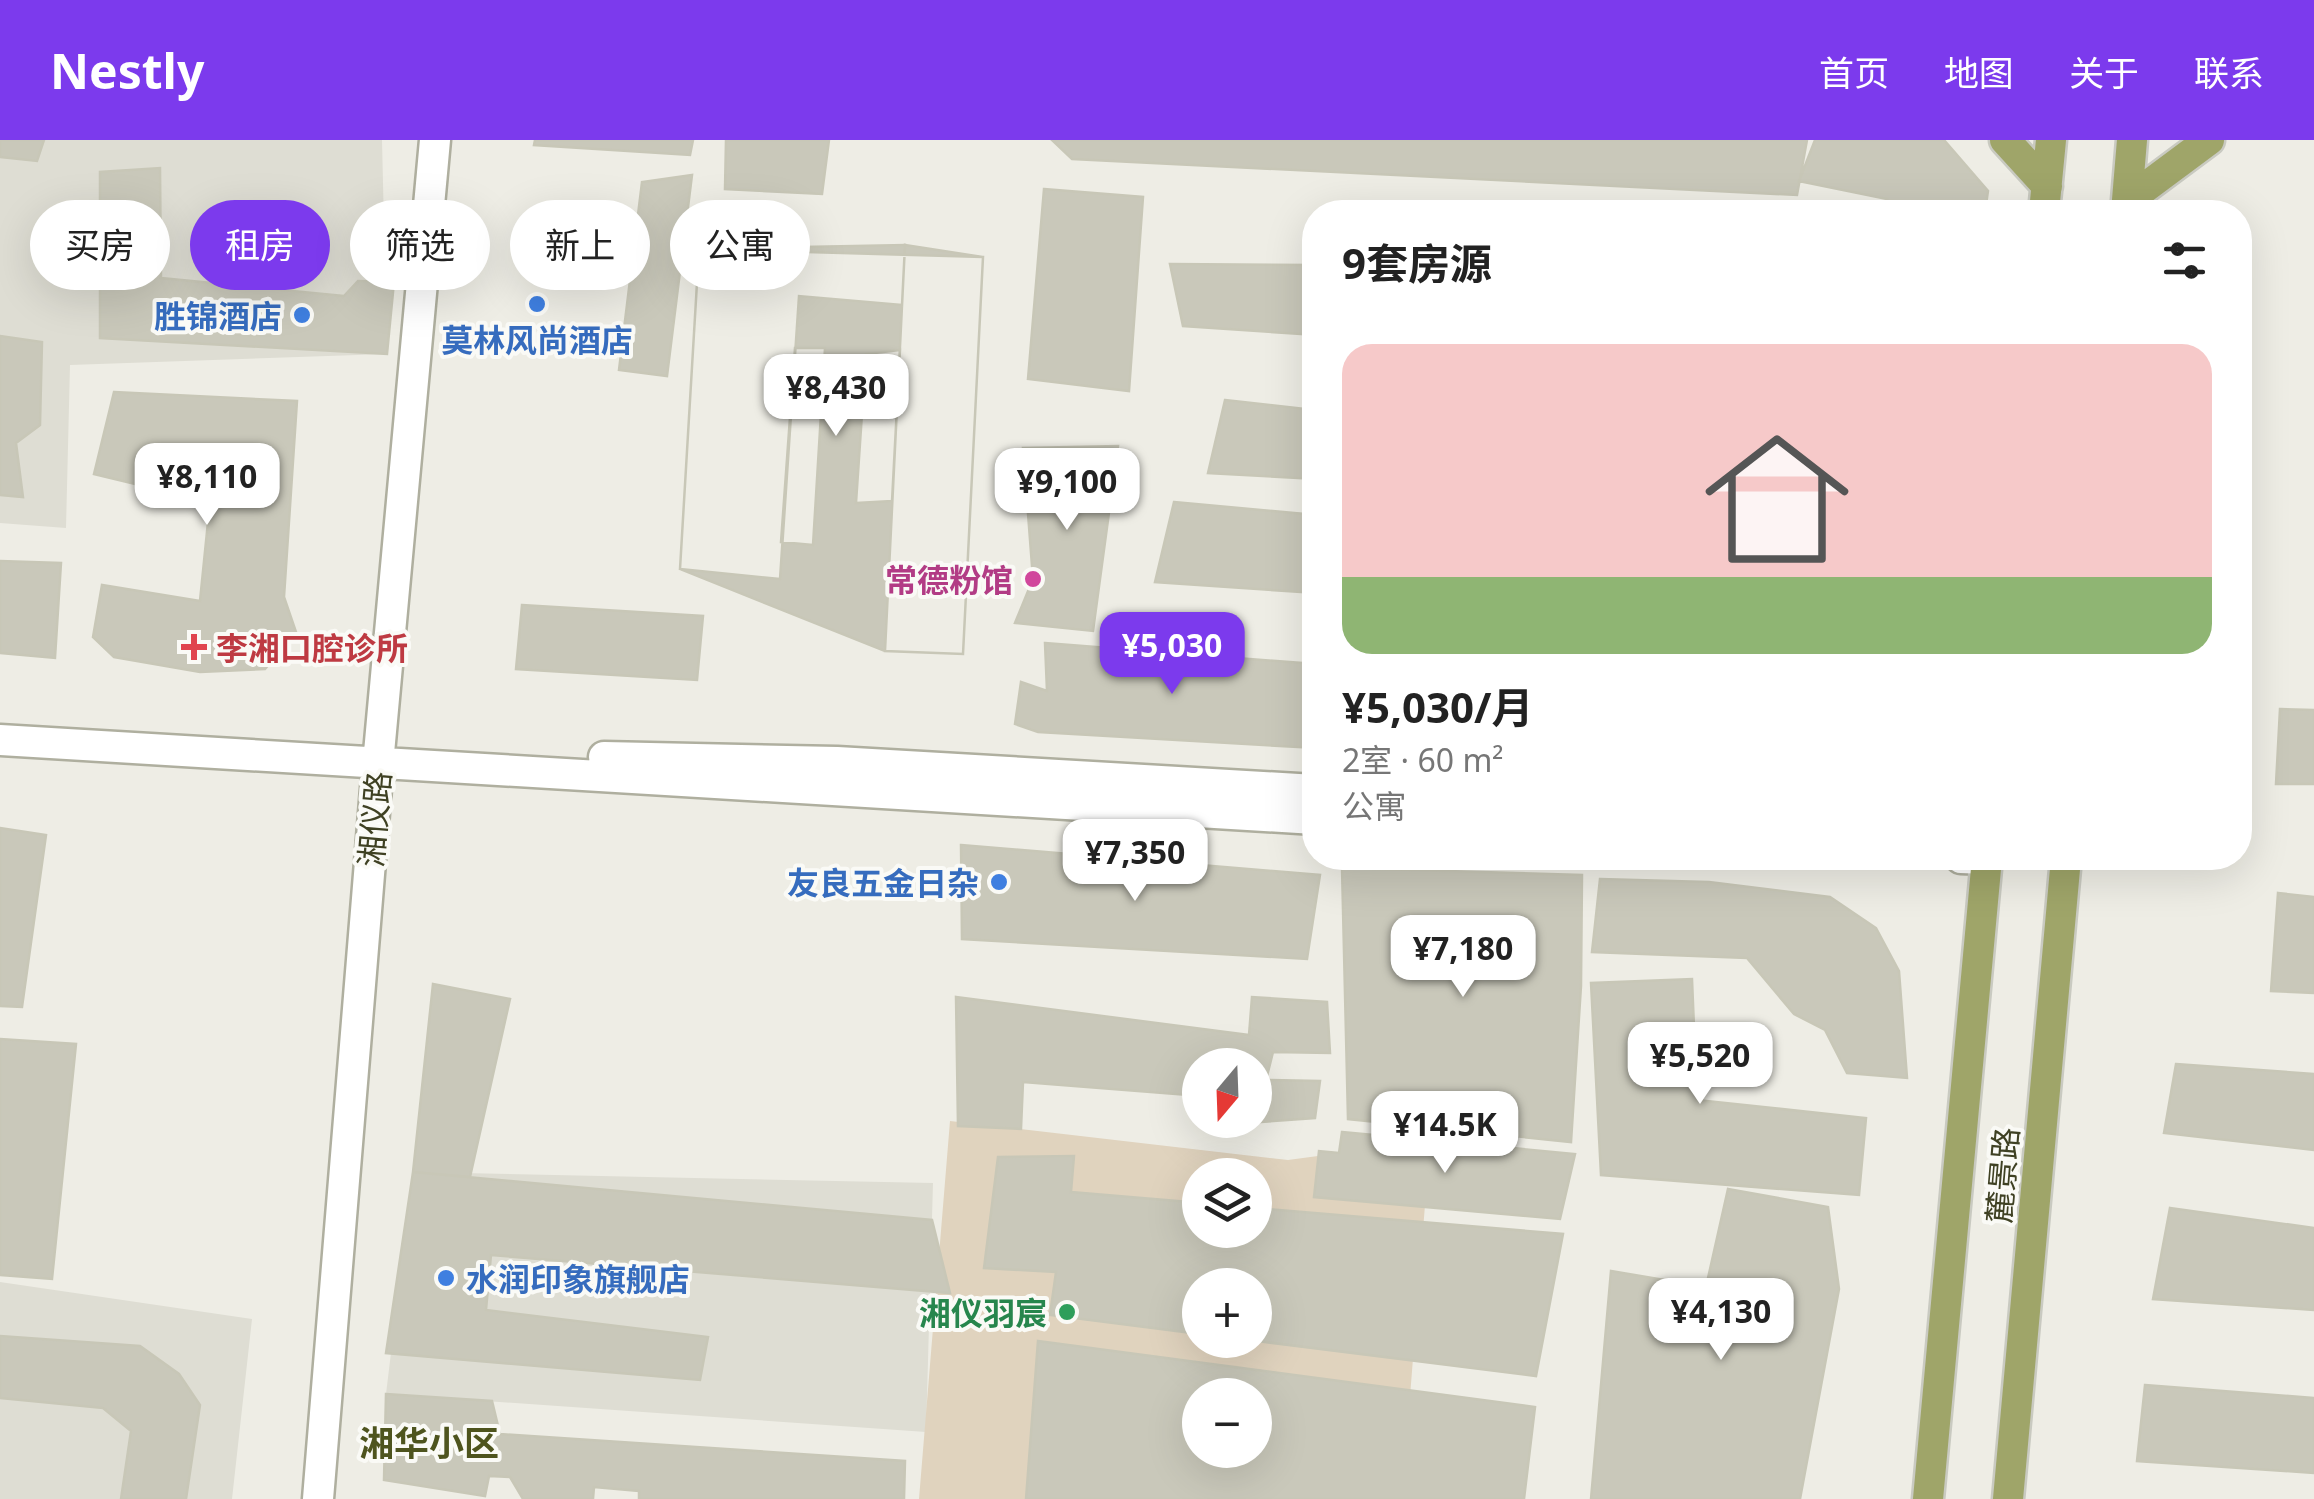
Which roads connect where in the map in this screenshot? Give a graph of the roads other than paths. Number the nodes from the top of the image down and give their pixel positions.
1 (436, 140) edge
2 (2006, 140) edge
3 (2051, 140) edge
4 (2132, 140) edge
5 (2209, 140) edge
6 (2046, 199) edge
7 (2127, 200) edge
8 (2135, 200) edge
9 (0, 728) edge
10 (0, 740) edge
11 (379, 758) junction
12 (1302, 789) edge
13 (1302, 818) edge
14 (1977, 870) edge
15 (2065, 870) edge
16 (318, 1499) edge
17 (1928, 1499) edge
18 (2008, 1499) edge

1 - 11 street, 湘仪路
2 - 6 main road
3 - 6 main road
4 - 7 main road
5 - 8 main road
9 - 11 street
10 - 11 street
11 - 12 street
11 - 13 street
11 - 16 street, 湘仪路
14 - 17 main road, 麓景路
15 - 18 main road, 麓景路

